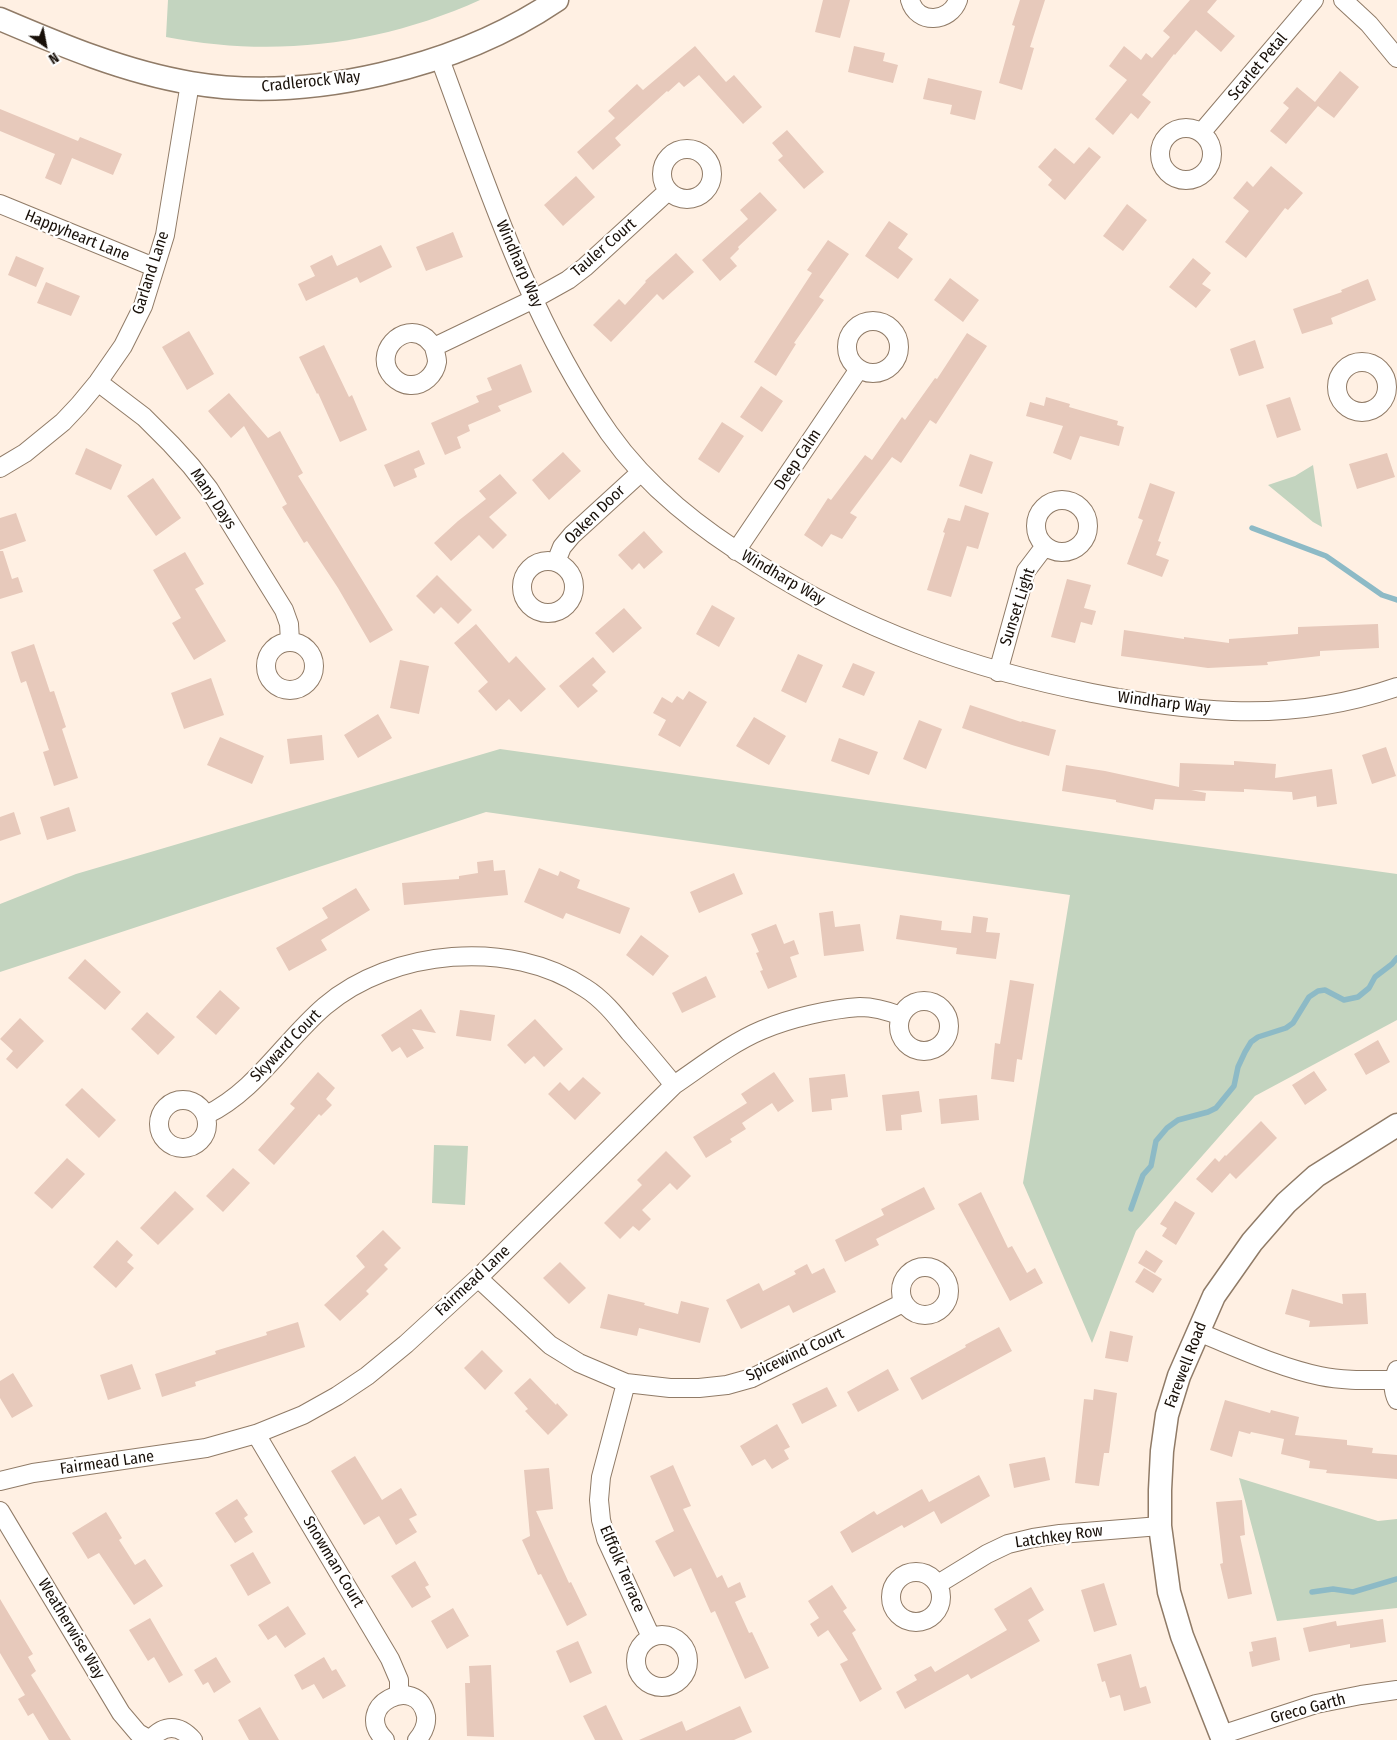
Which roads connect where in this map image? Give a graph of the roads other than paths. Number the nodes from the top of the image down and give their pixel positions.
1 (557, 0) edge
2 (910, 0) edge
3 (958, 0) edge
4 (1314, 0) edge
5 (1343, 0) edge
6 (0, 20) edge
7 (440, 58) junction
8 (1397, 58) edge
9 (190, 83) junction
10 (1201, 133) dead end
11 (668, 191) dead end
12 (0, 204) edge
13 (154, 267) junction
14 (534, 299) junction
15 (434, 347) dead end
16 (859, 369) dead end
17 (98, 382) junction
18 (0, 468) edge
19 (641, 472) junction
20 (1045, 546) dead end
21 (736, 551) junction
22 (556, 562) dead end
23 (290, 641) dead end
24 (998, 672) junction
25 (1397, 687) edge
26 (901, 1016) dead end
27 (674, 1085) junction
28 (206, 1115) dead end
29 (1397, 1125) edge
30 (478, 1278) junction
31 (903, 1303) dead end
32 (1198, 1332) junction
33 (1395, 1375) edge
34 (626, 1383) junction
35 (1397, 1400) edge
36 (256, 1434) junction
37 (0, 1480) edge
38 (0, 1511) edge
39 (1160, 1526) junction
40 (938, 1584) dead end
41 (651, 1637) dead end
42 (1397, 1690) edge
43 (399, 1695) junction
44 (1222, 1738) edge
45 (193, 1740) edge
46 (385, 1740) edge
47 (416, 1740) edge

1 - 7 street, Cradlerock Way
2 - 3 street
4 - 10 street, Scarlet Petal
5 - 8 street
6 - 9 street, Cradlerock Way
7 - 9 street, Cradlerock Way
7 - 14 street, Windharp Way
9 - 13 street, Garland Lane
11 - 14 street, Tauler Court
12 - 13 street, Happyheart Lane
13 - 17 street, Garland Lane
14 - 15 street, Tauler Court
14 - 19 street, Windharp Way
16 - 21 street, Deep Calm
17 - 18 street, Garland Lane
17 - 23 street, Many Days
19 - 21 street, Windharp Way
19 - 22 street, Oaken Door
20 - 24 street, Sunset Light
21 - 24 street, Windharp Way
24 - 25 street, Windharp Way
26 - 27 street, Fairmead Lane
27 - 28 street, Skyward Court
27 - 30 street, Fairmead Lane
29 - 32 street, Farewell Road
30 - 34 street, Spicewind Court
30 - 36 street, Fairmead Lane
31 - 34 street, Spicewind Court
32 - 33 street
32 - 39 street, Farewell Road
33 - 35 street
34 - 41 street, Elffolk Terrace
36 - 37 street, Fairmead Lane
36 - 43 street, Snowman Court
38 - 45 street, Weatherwise Way
39 - 40 street, Latchkey Row
39 - 44 street, Farewell Road
42 - 44 street, Greco Garth
43 - 46 street
43 - 47 street

